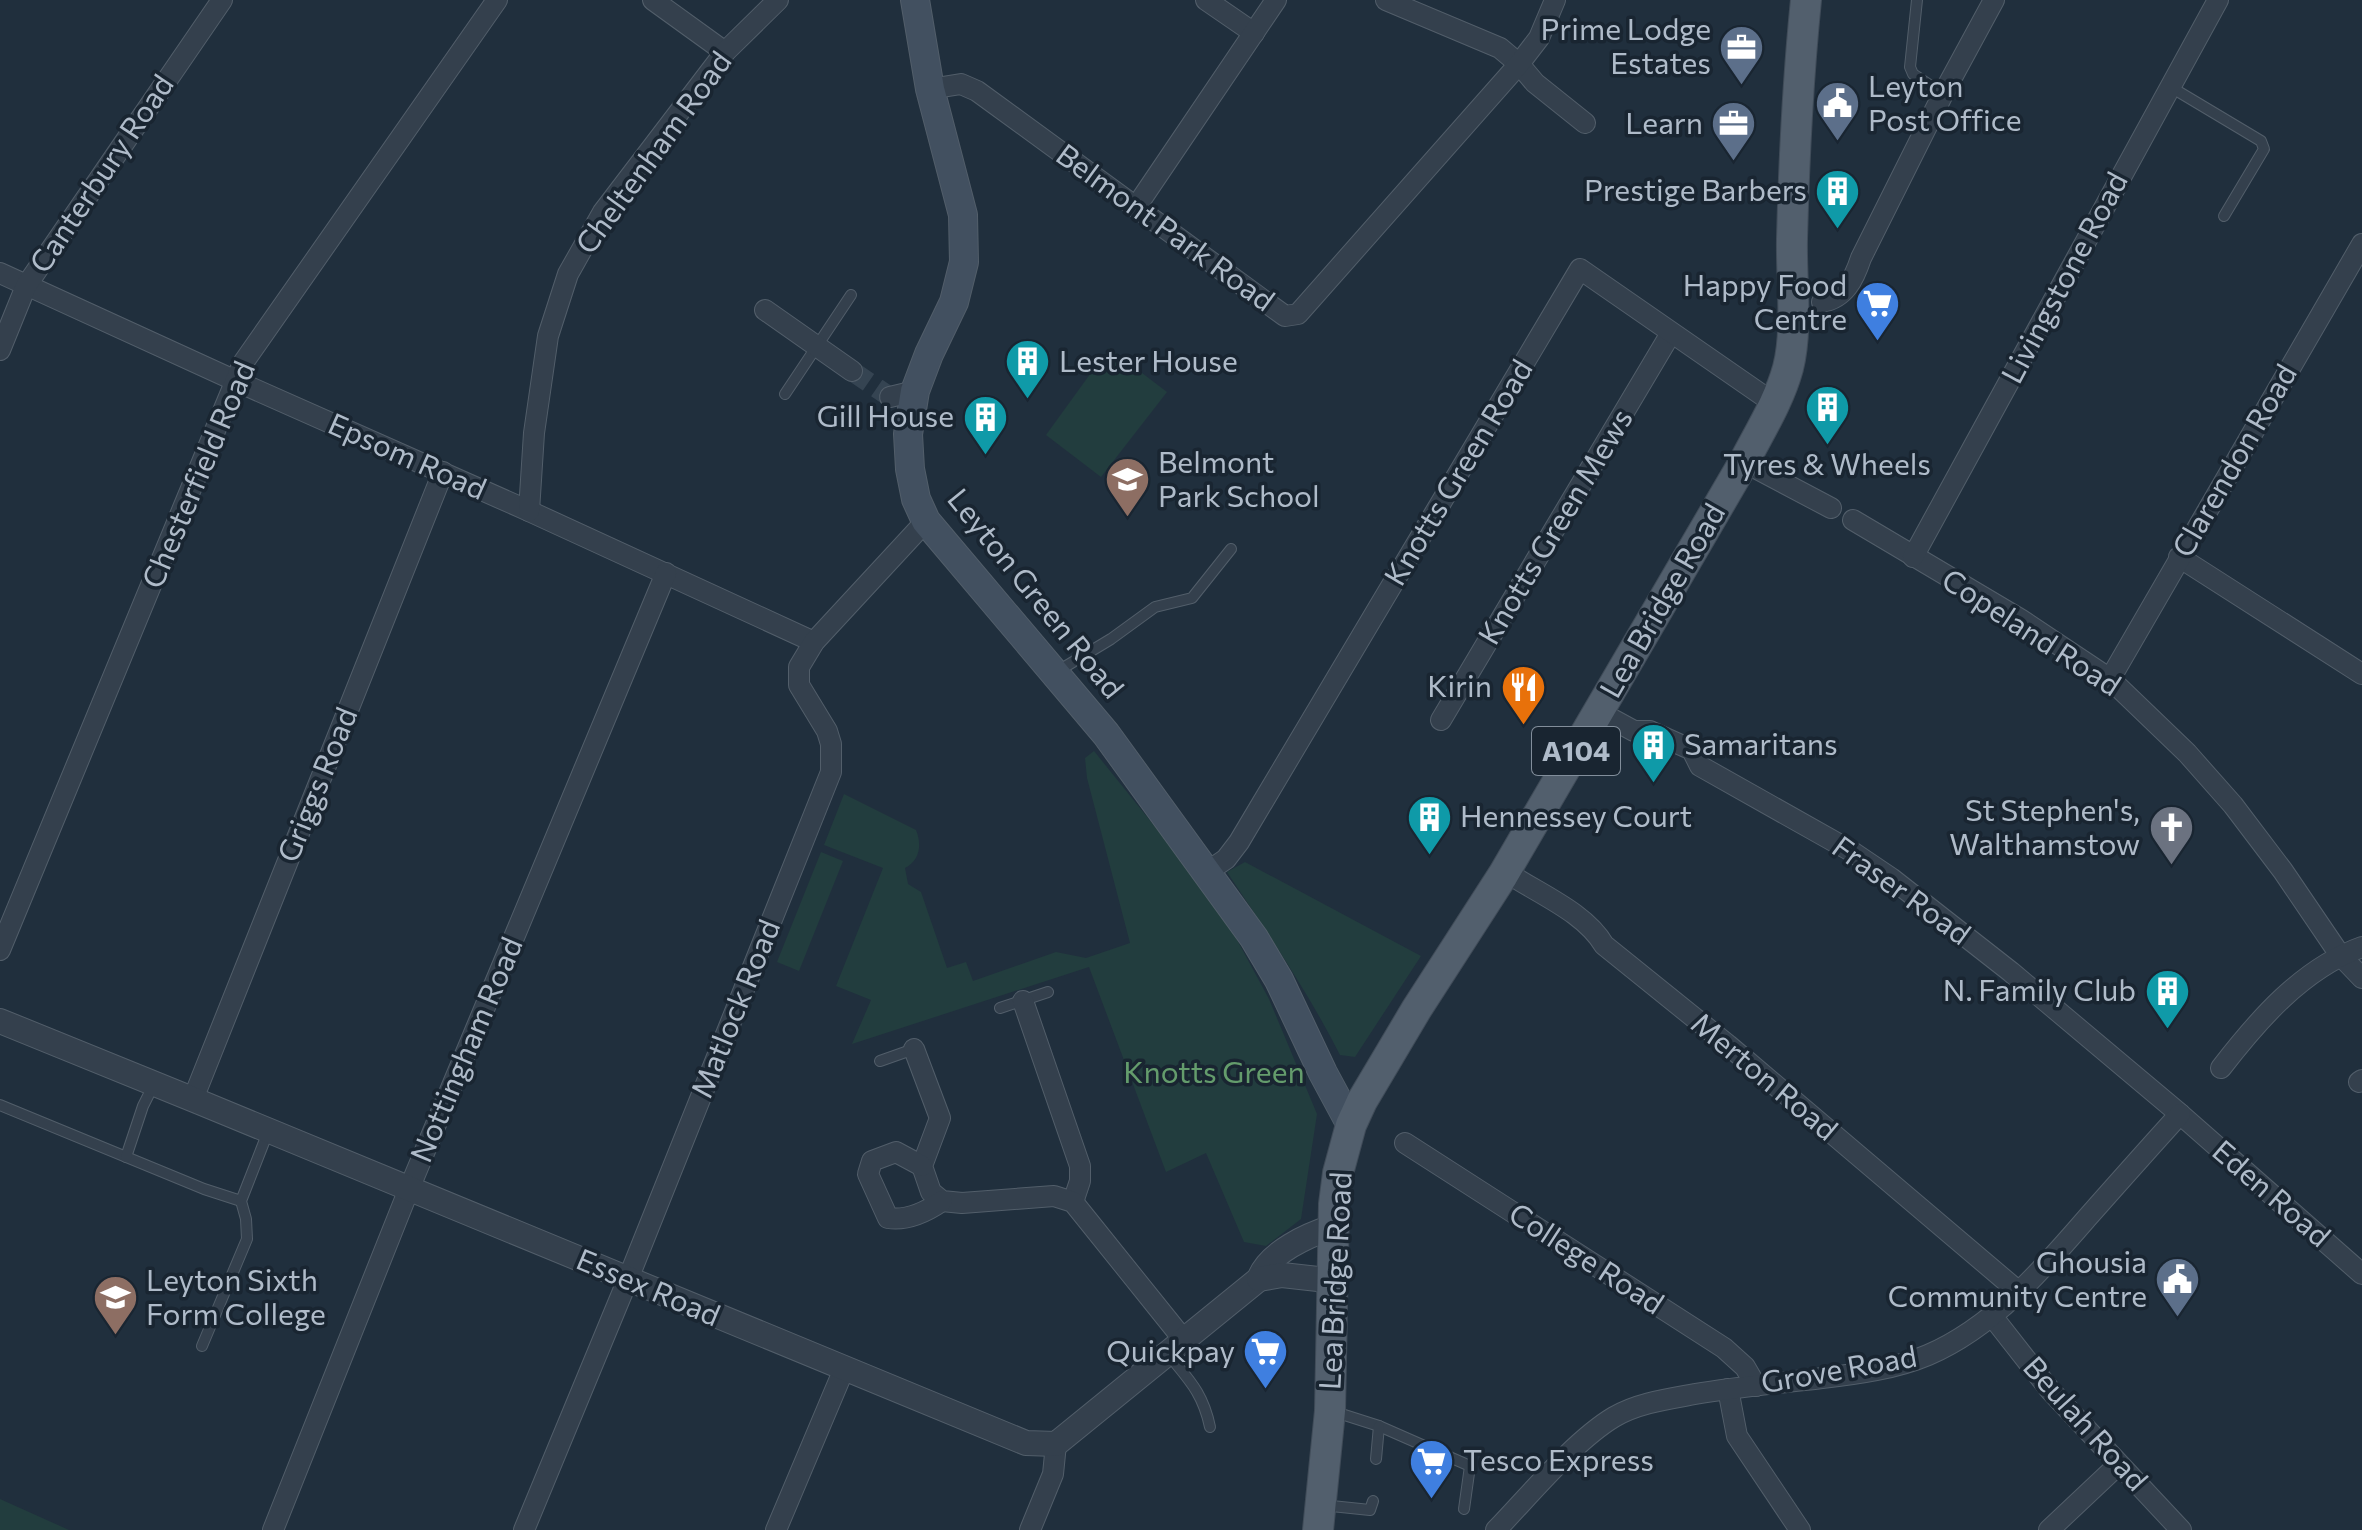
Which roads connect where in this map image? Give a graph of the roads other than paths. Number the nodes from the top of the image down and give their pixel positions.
1 (497, 0) edge
2 (653, 0) edge
3 (778, 0) edge
4 (915, 0) edge
5 (1206, 0) edge
6 (1276, 0) edge
7 (1386, 0) edge
8 (1555, 0) edge
9 (1806, 0) edge
10 (1917, 0) edge
11 (1994, 0) edge
12 (2218, 0) edge
13 (216, 2) edge
14 (1254, 33) junction
15 (725, 52) junction
16 (1519, 64) junction
17 (2169, 86) junction
18 (930, 89) junction
19 (1943, 94) junction
20 (1585, 123) dead end
21 (1136, 207) junction
22 (2224, 216) dead end
23 (2362, 244) edge
24 (0, 273) edge
25 (26, 286) junction
26 (851, 295) dead end
27 (1822, 302) dead end
28 (765, 310) dead end
29 (1671, 333) junction
30 (817, 345) junction
31 (0, 350) edge
32 (852, 371) tunnel mouth
33 (236, 381) junction
34 (785, 394) dead end
35 (1776, 401) junction
36 (1744, 462) junction
37 (443, 472) junction
38 (1831, 508) dead end
39 (529, 511) junction
40 (1853, 520) dead end
41 (926, 521) junction
42 (1231, 549) dead end
43 (1913, 557) junction
44 (2179, 557) junction
45 (666, 573) junction
46 (814, 642) junction
47 (1053, 674) junction
48 (2362, 674) edge
49 (2110, 679) junction
50 (1599, 712) junction
51 (1441, 720) dead end
52 (1505, 871) junction
53 (1207, 872) junction
54 (2362, 947) edge
55 (0, 950) edge
56 (2340, 955) junction
57 (2362, 978) edge
58 (1048, 992) dead end
59 (1023, 1001) junction
60 (1000, 1008) dead end
61 (0, 1021) edge
62 (914, 1049) joint
63 (880, 1061) dead end
64 (2221, 1068) dead end
65 (155, 1083) junction
66 (193, 1099) junction
67 (0, 1105) edge
68 (2180, 1114) junction
69 (1351, 1125) junction
70 (269, 1130) junction
71 (1405, 1143) dead end
72 (126, 1157) junction
73 (922, 1166) junction
74 (409, 1189) junction
75 (241, 1201) junction
76 (942, 1201) junction
77 (1073, 1202) junction
78 (1333, 1227) junction
79 (2362, 1274) edge
80 (628, 1279) junction
81 (1259, 1279) junction
82 (1332, 1284) junction
83 (2019, 1292) junction
84 (1992, 1316) junction
85 (202, 1346) dead end
86 (1175, 1346) junction
87 (844, 1369) junction
88 (1756, 1386) junction
89 (1728, 1389) junction
90 (1330, 1411) junction
91 (1379, 1426) junction
92 (1210, 1427) dead end
93 (1056, 1444) junction
94 (1376, 1459) dead end
95 (2118, 1465) junction
96 (1373, 1501) dead end
97 (1464, 1509) dead end
98 (1320, 1518) edge
99 (1506, 1526) edge
100 (273, 1530) edge
101 (524, 1530) edge
102 (776, 1530) edge
103 (1030, 1530) edge
104 (1800, 1530) edge
105 (2049, 1530) edge
106 (2181, 1530) edge

1 - 33 street, Chesterfield Road
2 - 15 street
3 - 15 street, Cheltenham Road
4 - 18 main road, Leyton Green Road
5 - 14 street
6 - 14 street
7 - 16 street
8 - 16 street, Belmont Park Road
9 - 35 main road, Lea Bridge Road / A104
10 - 19 lane
11 - 19 street
12 - 17 street, Livingstone Road
13 - 25 street, Canterbury Road
14 - 21 street
15 - 39 street, Cheltenham Road
16 - 20 street
16 - 21 street, Belmont Park Road
17 - 22 lane
17 - 43 street, Livingstone Road
18 - 21 street, Belmont Park Road
18 - 41 main road, Leyton Green Road
19 - 27 street
23 - 44 street, Clarendon Road
24 - 25 street, Epsom Road
25 - 31 street, Canterbury Road
25 - 33 street, Epsom Road
26 - 30 lane
28 - 30 street
29 - 35 street, Knotts Green Road
29 - 51 street, Knotts Green Mews
29 - 53 street, Knotts Green Road
30 - 32 street
30 - 34 lane
33 - 37 street, Epsom Road
33 - 55 street, Chesterfield Road
35 - 36 main road, Lea Bridge Road / A104
36 - 38 street
36 - 50 main road, Lea Bridge Road / A104
37 - 39 street, Epsom Road
37 - 66 street, Griggs Road
39 - 45 street, Epsom Road
40 - 43 street, Copeland Road
41 - 46 street, Matlock Road
41 - 47 main road, Leyton Green Road
42 - 47 lane
43 - 49 street, Copeland Road
44 - 48 street
44 - 49 street, Clarendon Road
45 - 46 street, Epsom Road
45 - 74 street, Nottingham Road
46 - 80 street, Matlock Road
47 - 53 main road, Leyton Green Road
49 - 56 street, Copeland Road
50 - 52 main road, Lea Bridge Road / A104
50 - 68 street, Fraser Road
52 - 69 main road, Lea Bridge Road / A104
52 - 83 street, Merton Road
53 - 69 main road, Leyton Green Road
54 - 56 street
56 - 57 street, Copeland Road
56 - 64 street
58 - 59 lane
59 - 60 lane
59 - 77 street
61 - 65 street, Essex Road
62 - 63 lane
62 - 73 street
65 - 66 street, Essex Road
65 - 72 lane
66 - 70 street, Essex Road
67 - 72 lane
68 - 79 street, Eden Road
68 - 83 street, Grove Road
69 - 78 main road, Lea Bridge Road / A104
70 - 74 street, Essex Road
70 - 75 lane
71 - 88 street, College Road
72 - 75 lane
73 - 76 street
73 - 76 street
74 - 80 street, Essex Road
74 - 100 street, Nottingham Road
75 - 85 lane
76 - 77 street
77 - 86 street
78 - 81 street
78 - 82 main road, Lea Bridge Road / A104
80 - 87 street, Essex Road
80 - 101 street, Matlock Road
81 - 82 street
81 - 86 street
82 - 90 main road, Lea Bridge Road / A104
83 - 84 street, Grove Road
84 - 88 street, Grove Road
84 - 95 street, Beulah Road
86 - 92 lane
86 - 93 street
87 - 93 street, Essex Road
87 - 102 street
88 - 89 street, Grove Road
89 - 99 street, Grove Road
89 - 104 street
90 - 91 lane
90 - 98 main road, Lea Bridge Road / A104
91 - 94 lane
91 - 97 lane
93 - 103 street
95 - 105 street
95 - 106 street, Beulah Road
96 - 98 lane

